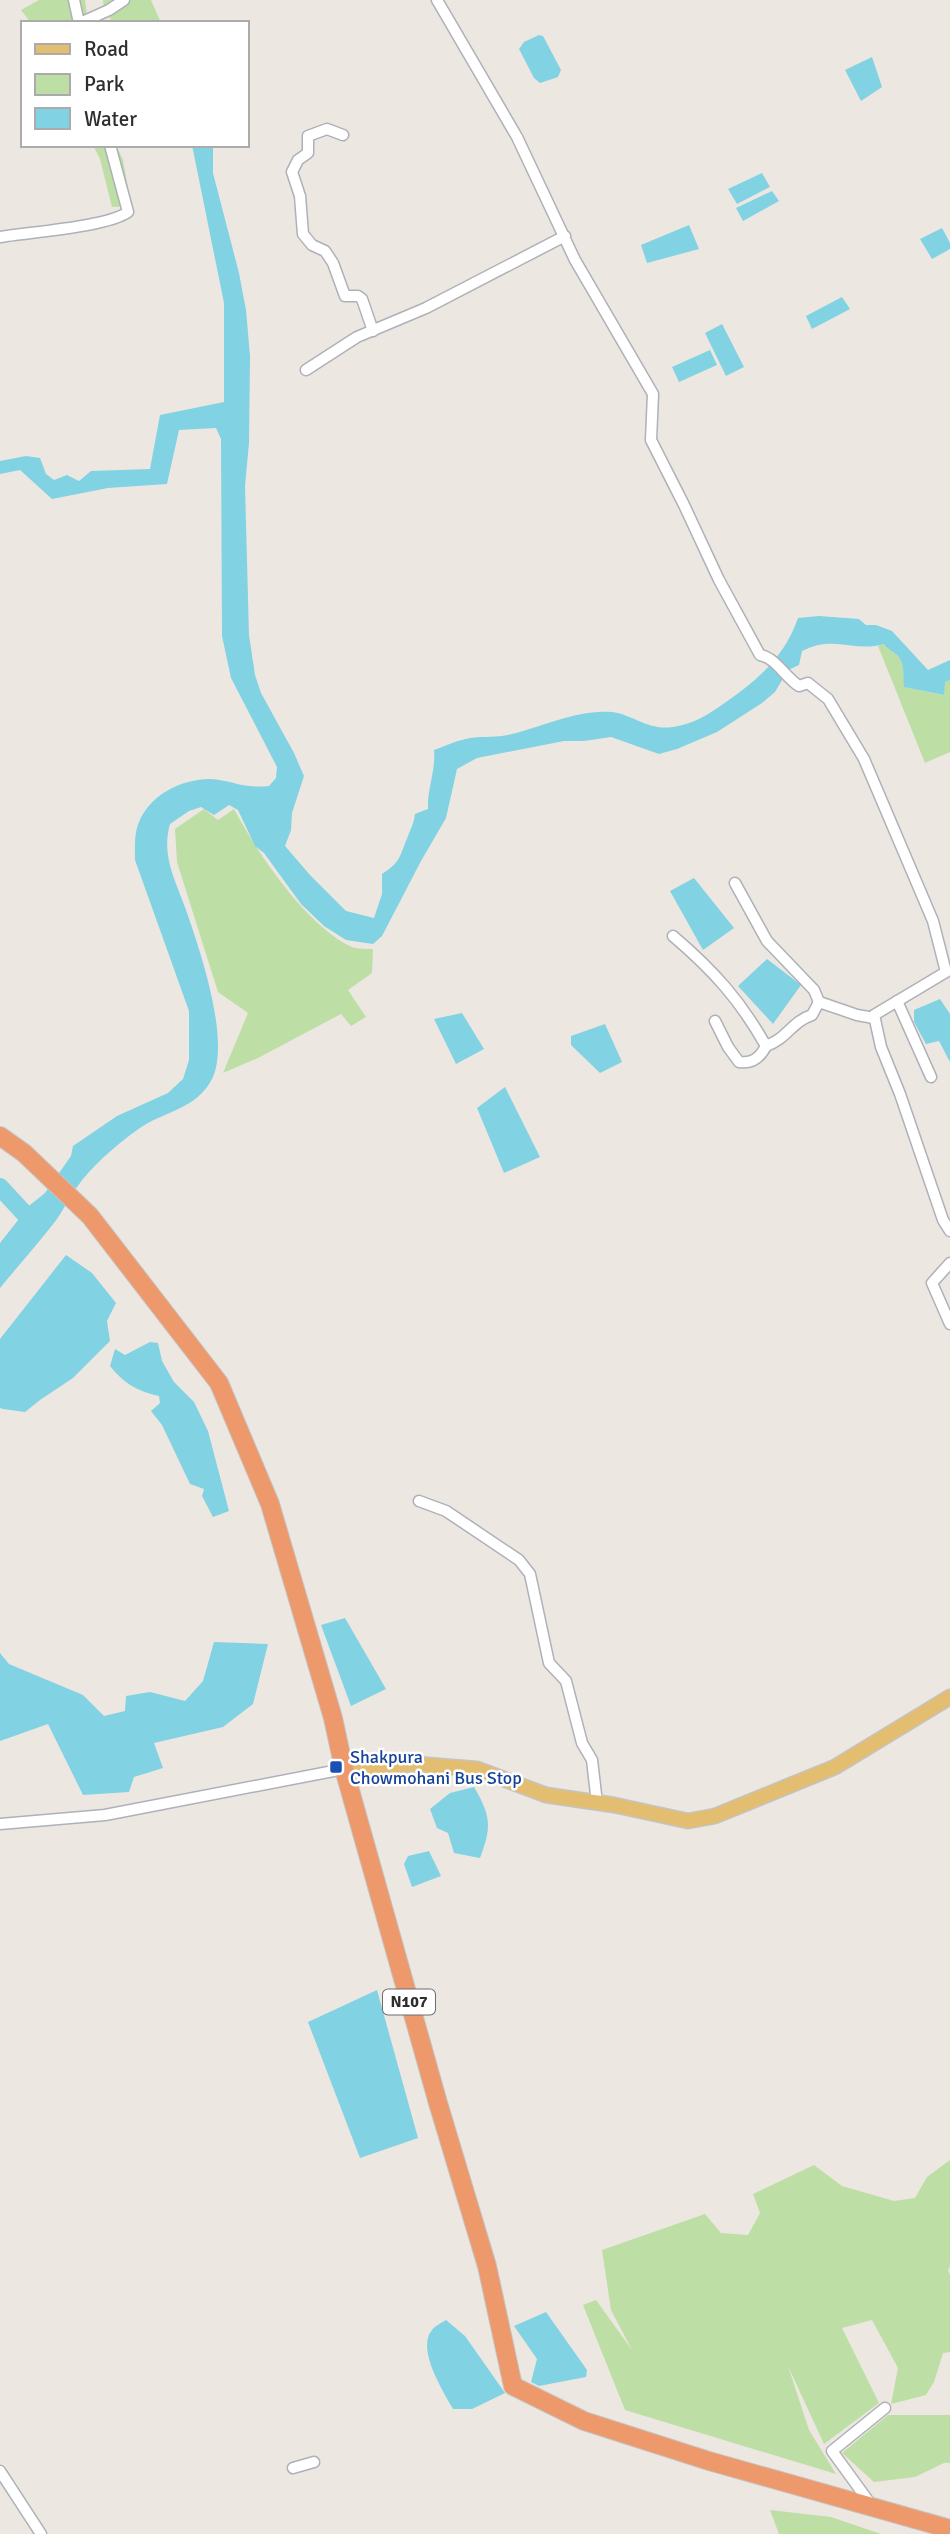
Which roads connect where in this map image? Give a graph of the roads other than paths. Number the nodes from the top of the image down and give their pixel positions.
1 (74, 0) edge
2 (124, 0) edge
3 (437, 0) edge
4 (79, 21) edge
5 (84, 21) edge
6 (343, 135) dead end
7 (111, 147) edge
8 (565, 236) junction
9 (0, 237) edge
10 (373, 331) junction
11 (306, 370) dead end
12 (735, 883) dead end
13 (673, 936) dead end
14 (897, 1001) junction
15 (819, 1002) junction
16 (874, 1018) junction
17 (716, 1021) dead end
18 (766, 1046) junction
19 (932, 1077) dead end
20 (0, 1136) edge
21 (950, 1231) edge
22 (950, 1264) edge
23 (950, 1324) edge
24 (419, 1501) dead end
25 (950, 1697) edge
26 (344, 1769) junction
27 (597, 1803) junction
28 (0, 1824) edge
29 (885, 2408) dead end
30 (314, 2462) dead end
31 (293, 2468) dead end
32 (0, 2471) edge
33 (872, 2507) junction
34 (950, 2529) edge
35 (41, 2534) edge

1 - 4 street
2 - 5 street
3 - 8 street
6 - 10 street
7 - 9 street
8 - 10 street
8 - 14 street
10 - 11 street
12 - 15 street
13 - 18 street
14 - 16 street
14 - 19 street
15 - 16 street
15 - 18 street
16 - 21 street
17 - 18 street
20 - 26 highway, N107
22 - 23 street
24 - 27 street
25 - 27 main road
26 - 27 main road
26 - 28 street
26 - 33 highway, N107
29 - 33 street
30 - 31 street
32 - 35 street
33 - 34 highway, N107

